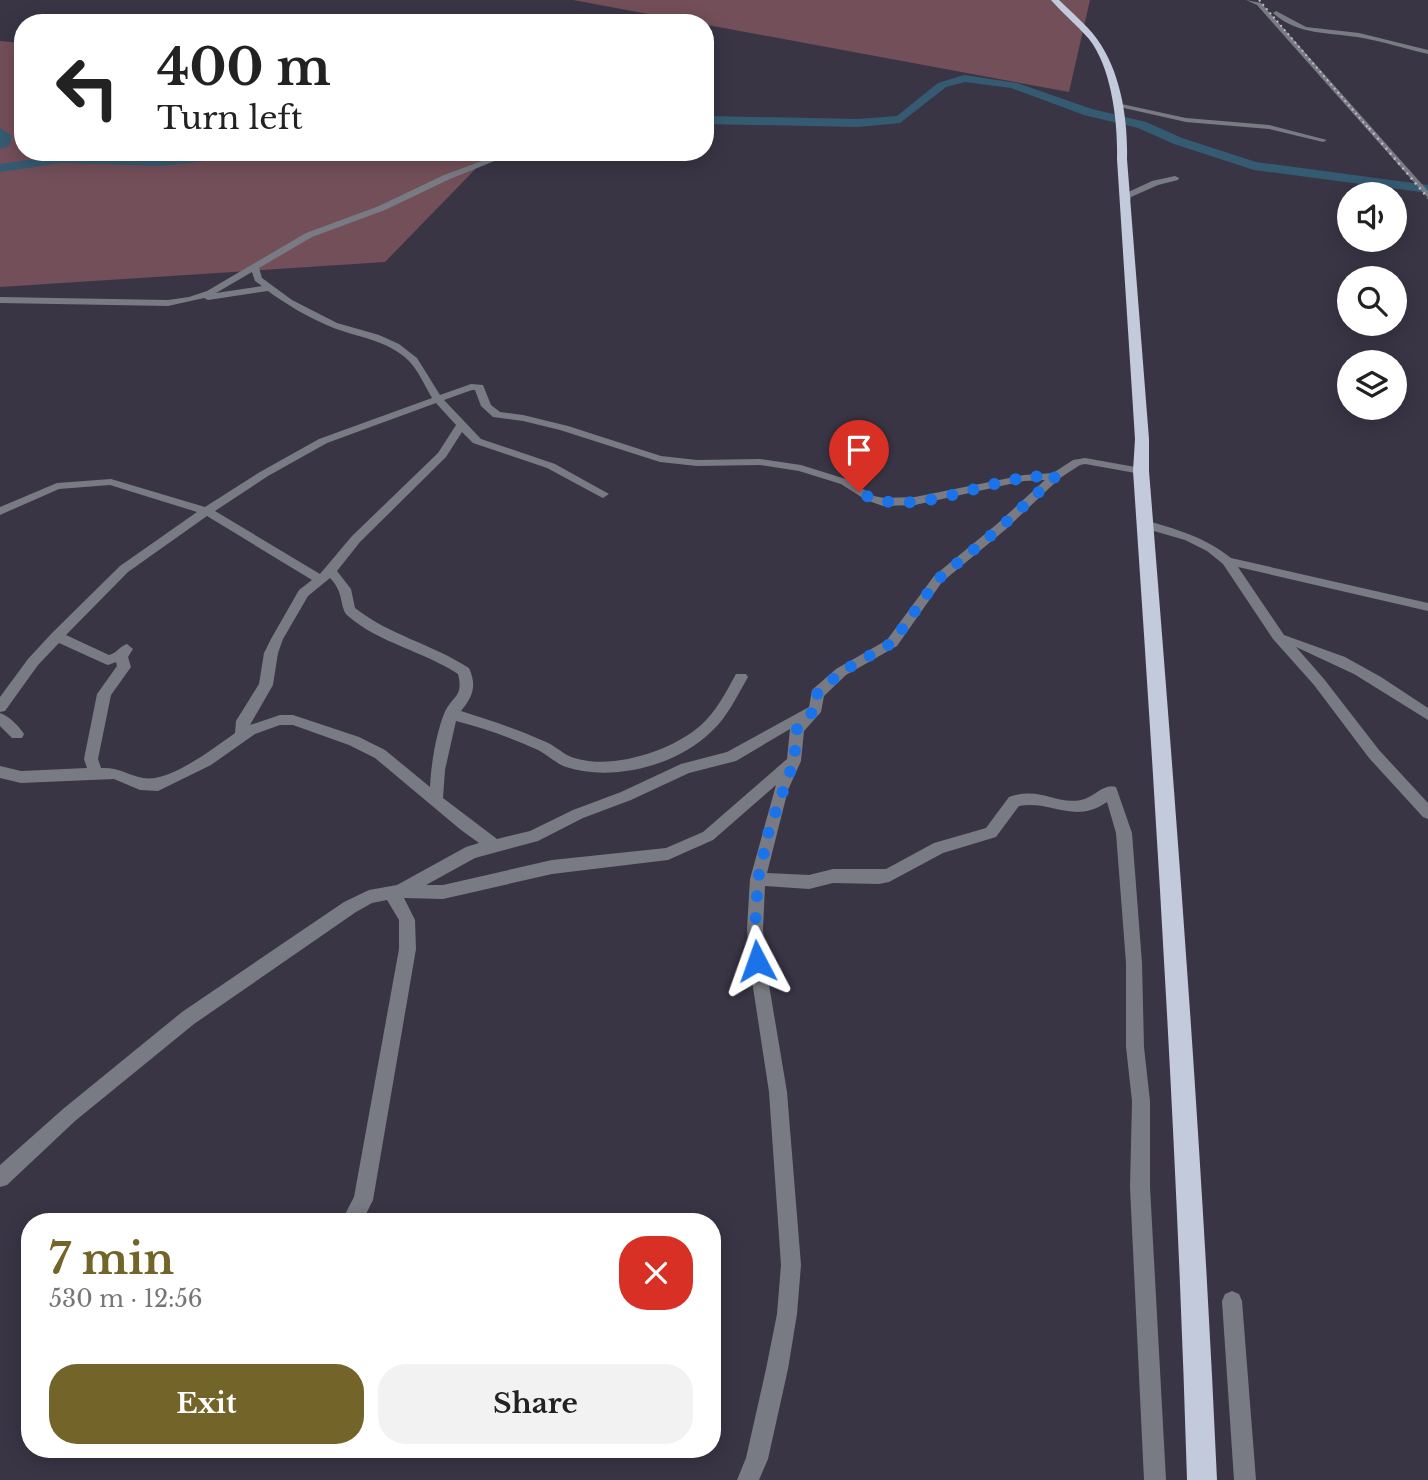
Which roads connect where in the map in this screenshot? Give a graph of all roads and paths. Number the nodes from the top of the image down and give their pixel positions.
1 (1055, 0) edge
2 (1249, 0) edge
3 (1269, 6) dead end
4 (1428, 52) edge
5 (1119, 115) junction
6 (1324, 140) dead end
7 (489, 161) edge
8 (1175, 178) dead end
9 (1428, 197) edge
10 (1127, 200) junction
11 (255, 267) junction
12 (269, 288) junction
13 (0, 300) edge
14 (191, 300) junction
15 (438, 400) junction
16 (461, 425) junction
17 (1141, 471) junction
18 (1056, 476) junction
19 (603, 494) dead end
20 (2, 511) edge
21 (207, 511) junction
22 (1144, 524) junction
23 (1227, 561) junction
24 (325, 575) junction
25 (1428, 607) edge
26 (57, 636) junction
27 (1282, 639) junction
28 (741, 677) dead end
29 (0, 707) edge
30 (816, 708) junction
31 (451, 715) junction
32 (1428, 715) edge
33 (0, 719) edge
34 (17, 734) dead end
35 (242, 734) junction
36 (794, 761) junction
37 (0, 772) edge
38 (96, 774) junction
39 (436, 799) junction
40 (1428, 813) edge
41 (495, 846) junction
42 (758, 879) junction
43 (395, 892) junction
44 (0, 1178) edge
45 (356, 1213) edge
46 (1232, 1301) dead end
47 (748, 1480) edge
48 (1155, 1480) edge
49 (1202, 1480) edge
50 (1245, 1480) edge

1 - 5 highway
2 - 9 street
3 - 4 street
5 - 6 street
5 - 10 highway
7 - 11 street
8 - 10 street
10 - 17 highway
11 - 12 street
11 - 14 street
12 - 14 street
12 - 15 street
13 - 14 street
15 - 16 street
15 - 18 street
15 - 21 street
16 - 19 street
16 - 24 street
17 - 18 street
17 - 22 highway
18 - 30 street
20 - 21 street
21 - 24 street
21 - 26 street
22 - 23 street
22 - 49 highway
23 - 25 street
23 - 27 street
24 - 31 street
24 - 35 street
26 - 29 street
26 - 38 street
27 - 32 street
27 - 40 street
28 - 31 street
30 - 36 street
30 - 41 street
31 - 39 street
33 - 34 street
35 - 38 street
35 - 39 street
36 - 42 street
36 - 43 street
37 - 38 street
39 - 41 street
41 - 43 street
42 - 47 street
42 - 48 street
43 - 44 street
43 - 45 street
46 - 50 street

